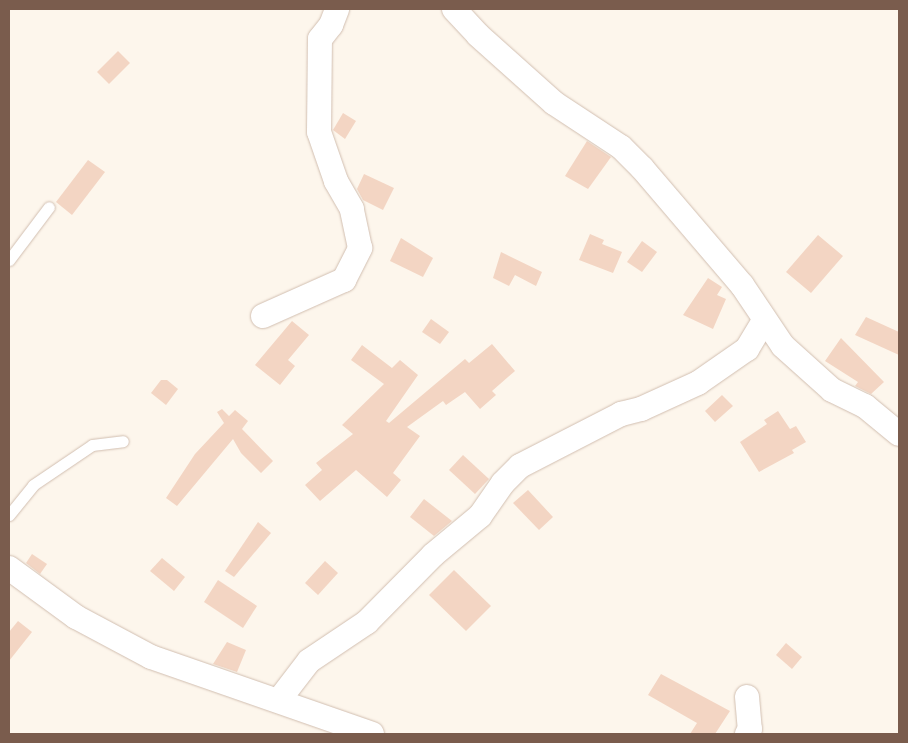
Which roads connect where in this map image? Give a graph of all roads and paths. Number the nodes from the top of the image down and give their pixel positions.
1 (337, 9) edge
2 (454, 9) edge
3 (49, 207) dead end
4 (9, 260) edge
5 (263, 316) dead end
6 (764, 320) junction
7 (899, 434) edge
8 (123, 441) dead end
9 (9, 515) edge
10 (9, 568) edge
11 (747, 696) dead end
12 (279, 700) junction
13 (372, 734) edge
14 (747, 734) edge

1 - 5 street
2 - 6 street
3 - 4 lane
6 - 7 street
6 - 12 street
8 - 9 lane
10 - 12 street
11 - 14 street
12 - 13 street

